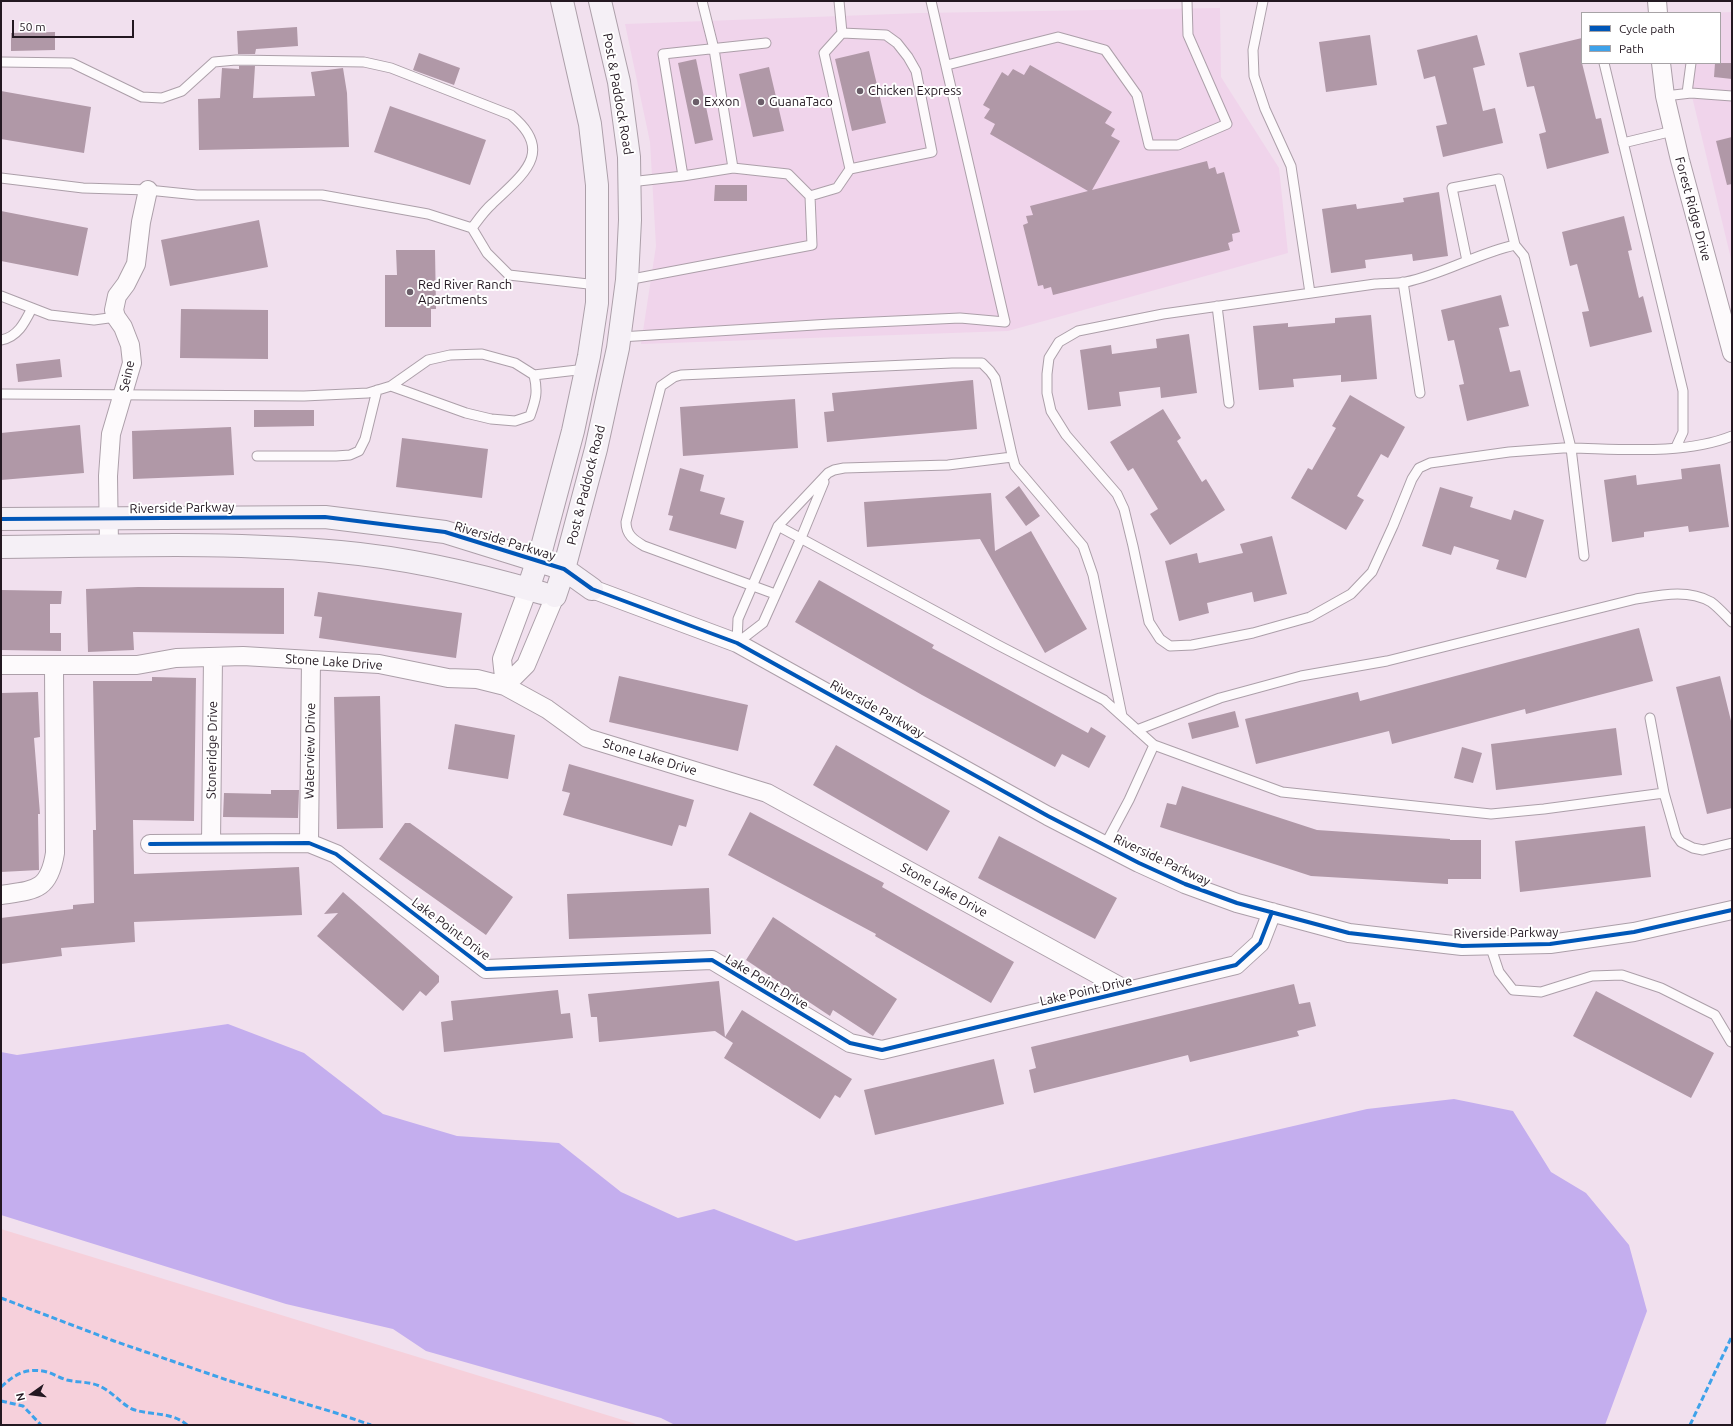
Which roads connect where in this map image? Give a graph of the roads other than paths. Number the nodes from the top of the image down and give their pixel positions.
1 (562, 1) edge
2 (600, 1) edge
3 (702, 1) edge
4 (839, 1) edge
5 (931, 1) edge
6 (1187, 1) edge
7 (1263, 1) edge
8 (1657, 1) edge
9 (1658, 12) edge
10 (842, 33) junction
11 (766, 43) dead end
12 (714, 49) junction
13 (1, 62) edge
14 (1604, 64) edge
15 (1661, 64) edge
16 (1691, 64) edge
17 (947, 65) junction
18 (1687, 93) junction
19 (1665, 96) junction
20 (1732, 96) edge
21 (1673, 131) junction
22 (1624, 142) junction
23 (733, 168) junction
24 (850, 169) junction
25 (683, 176) junction
26 (1, 178) edge
27 (630, 182) junction
28 (148, 190) junction
29 (810, 196) junction
30 (472, 228) junction
31 (1515, 245) junction
32 (1467, 261) junction
33 (627, 280) junction
34 (1403, 282) junction
35 (597, 285) junction
36 (1310, 293) junction
37 (1, 296) edge
38 (1217, 306) junction
39 (32, 308) junction
40 (116, 317) junction
41 (620, 337) junction
42 (1, 340) edge
43 (1732, 353) edge
44 (586, 369) junction
45 (534, 375) junction
46 (391, 386) junction
47 (377, 390) junction
48 (1420, 393) dead end
49 (1, 394) edge
50 (124, 394) junction
51 (1229, 403) dead end
52 (1732, 436) edge
53 (1676, 447) junction
54 (1571, 448) junction
55 (257, 456) dead end
56 (1012, 457) junction
57 (826, 476) junction
58 (1, 519) edge
59 (109, 519) junction
60 (778, 526) junction
61 (801, 538) junction
62 (1, 546) edge
63 (109, 546) junction
64 (1584, 556) dead end
65 (538, 561) junction
66 (564, 569) junction
67 (753, 586) junction
68 (528, 589) junction
69 (592, 589) junction
70 (775, 594) junction
71 (555, 596) junction
72 (1732, 622) edge
73 (737, 643) junction
74 (213, 657) junction
75 (311, 660) junction
76 (1, 665) edge
77 (54, 665) junction
78 (505, 686) junction
79 (1122, 716) junction
80 (1650, 718) dead end
81 (1137, 730) junction
82 (1154, 745) junction
83 (1664, 793) junction
84 (211, 843) junction
85 (309, 843) junction
86 (1732, 843) edge
87 (150, 844) dead end
88 (1104, 845) junction
89 (1, 895) edge
90 (1732, 910) edge
91 (1272, 912) junction
92 (1490, 945) junction
93 (1128, 991) junction
94 (1731, 1042) edge

1 - 35 street, Post & Paddock Road
2 - 27 street, Post & Paddock Road
3 - 12 lane
4 - 10 lane
5 - 17 lane
6 - 17 lane
7 - 36 lane
8 - 9 street
10 - 24 lane
10 - 24 lane
11 - 12 lane
12 - 23 lane
12 - 25 lane
13 - 30 lane
14 - 22 lane
15 - 19 street, Forest Ridge Drive
16 - 18 lane
17 - 41 lane
18 - 19 lane
18 - 20 lane
19 - 21 street, Forest Ridge Drive
21 - 22 lane
21 - 43 street, Forest Ridge Drive
22 - 53 lane
23 - 25 lane
23 - 29 lane
24 - 29 lane
25 - 27 lane
26 - 28 lane
27 - 33 street, Post & Paddock Road
28 - 30 lane
28 - 40 street
29 - 33 lane
30 - 35 lane
31 - 32 lane
31 - 32 lane
31 - 54 lane
32 - 34 lane
33 - 35 street
33 - 41 street, Post & Paddock Road
34 - 36 lane
34 - 48 lane
35 - 44 street, Post & Paddock Road
36 - 38 lane
37 - 39 lane
38 - 51 lane
38 - 54 lane
39 - 40 lane
39 - 42 lane
40 - 50 street, Seine
41 - 66 street, Post & Paddock Road
44 - 45 lane
44 - 65 street, Post & Paddock Road
45 - 46 lane
45 - 46 lane
46 - 47 lane
47 - 50 lane
47 - 55 lane
49 - 50 lane
50 - 59 street, Seine
52 - 53 lane
53 - 54 lane
54 - 64 lane
56 - 57 lane
56 - 67 lane
56 - 79 lane
57 - 60 lane
57 - 61 lane
58 - 59 street, Riverside Parkway
59 - 63 street, Seine
59 - 65 street, Riverside Parkway
60 - 61 lane
60 - 67 lane
61 - 70 lane
61 - 79 lane
62 - 63 street
63 - 68 street
65 - 66 street, Riverside Parkway
65 - 68 street, Post & Paddock Road
66 - 69 street, Riverside Parkway
66 - 71 street, Post & Paddock Road
67 - 70 lane
67 - 73 lane
68 - 71 street
68 - 78 street, Post & Paddock Road
69 - 71 street
69 - 73 street, Riverside Parkway
70 - 73 lane
71 - 78 street, Post & Paddock Road
72 - 81 lane
73 - 88 street, Riverside Parkway
74 - 75 street, Stone Lake Drive
74 - 77 street, Stone Lake Drive
74 - 84 street, Stoneridge Drive
75 - 78 street, Stone Lake Drive
75 - 85 street, Waterview Drive
76 - 77 street, Stone Lake Drive
77 - 89 street
78 - 93 street, Stone Lake Drive
79 - 81 lane
80 - 83 lane
81 - 82 lane
82 - 83 lane
82 - 88 lane
83 - 86 lane
84 - 85 street, Lake Point Drive
84 - 87 street, Lake Point Drive
85 - 93 street, Lake Point Drive
88 - 91 street, Riverside Parkway
90 - 92 street, Riverside Parkway
91 - 92 street, Riverside Parkway
91 - 93 street, Lake Point Drive
92 - 94 lane

